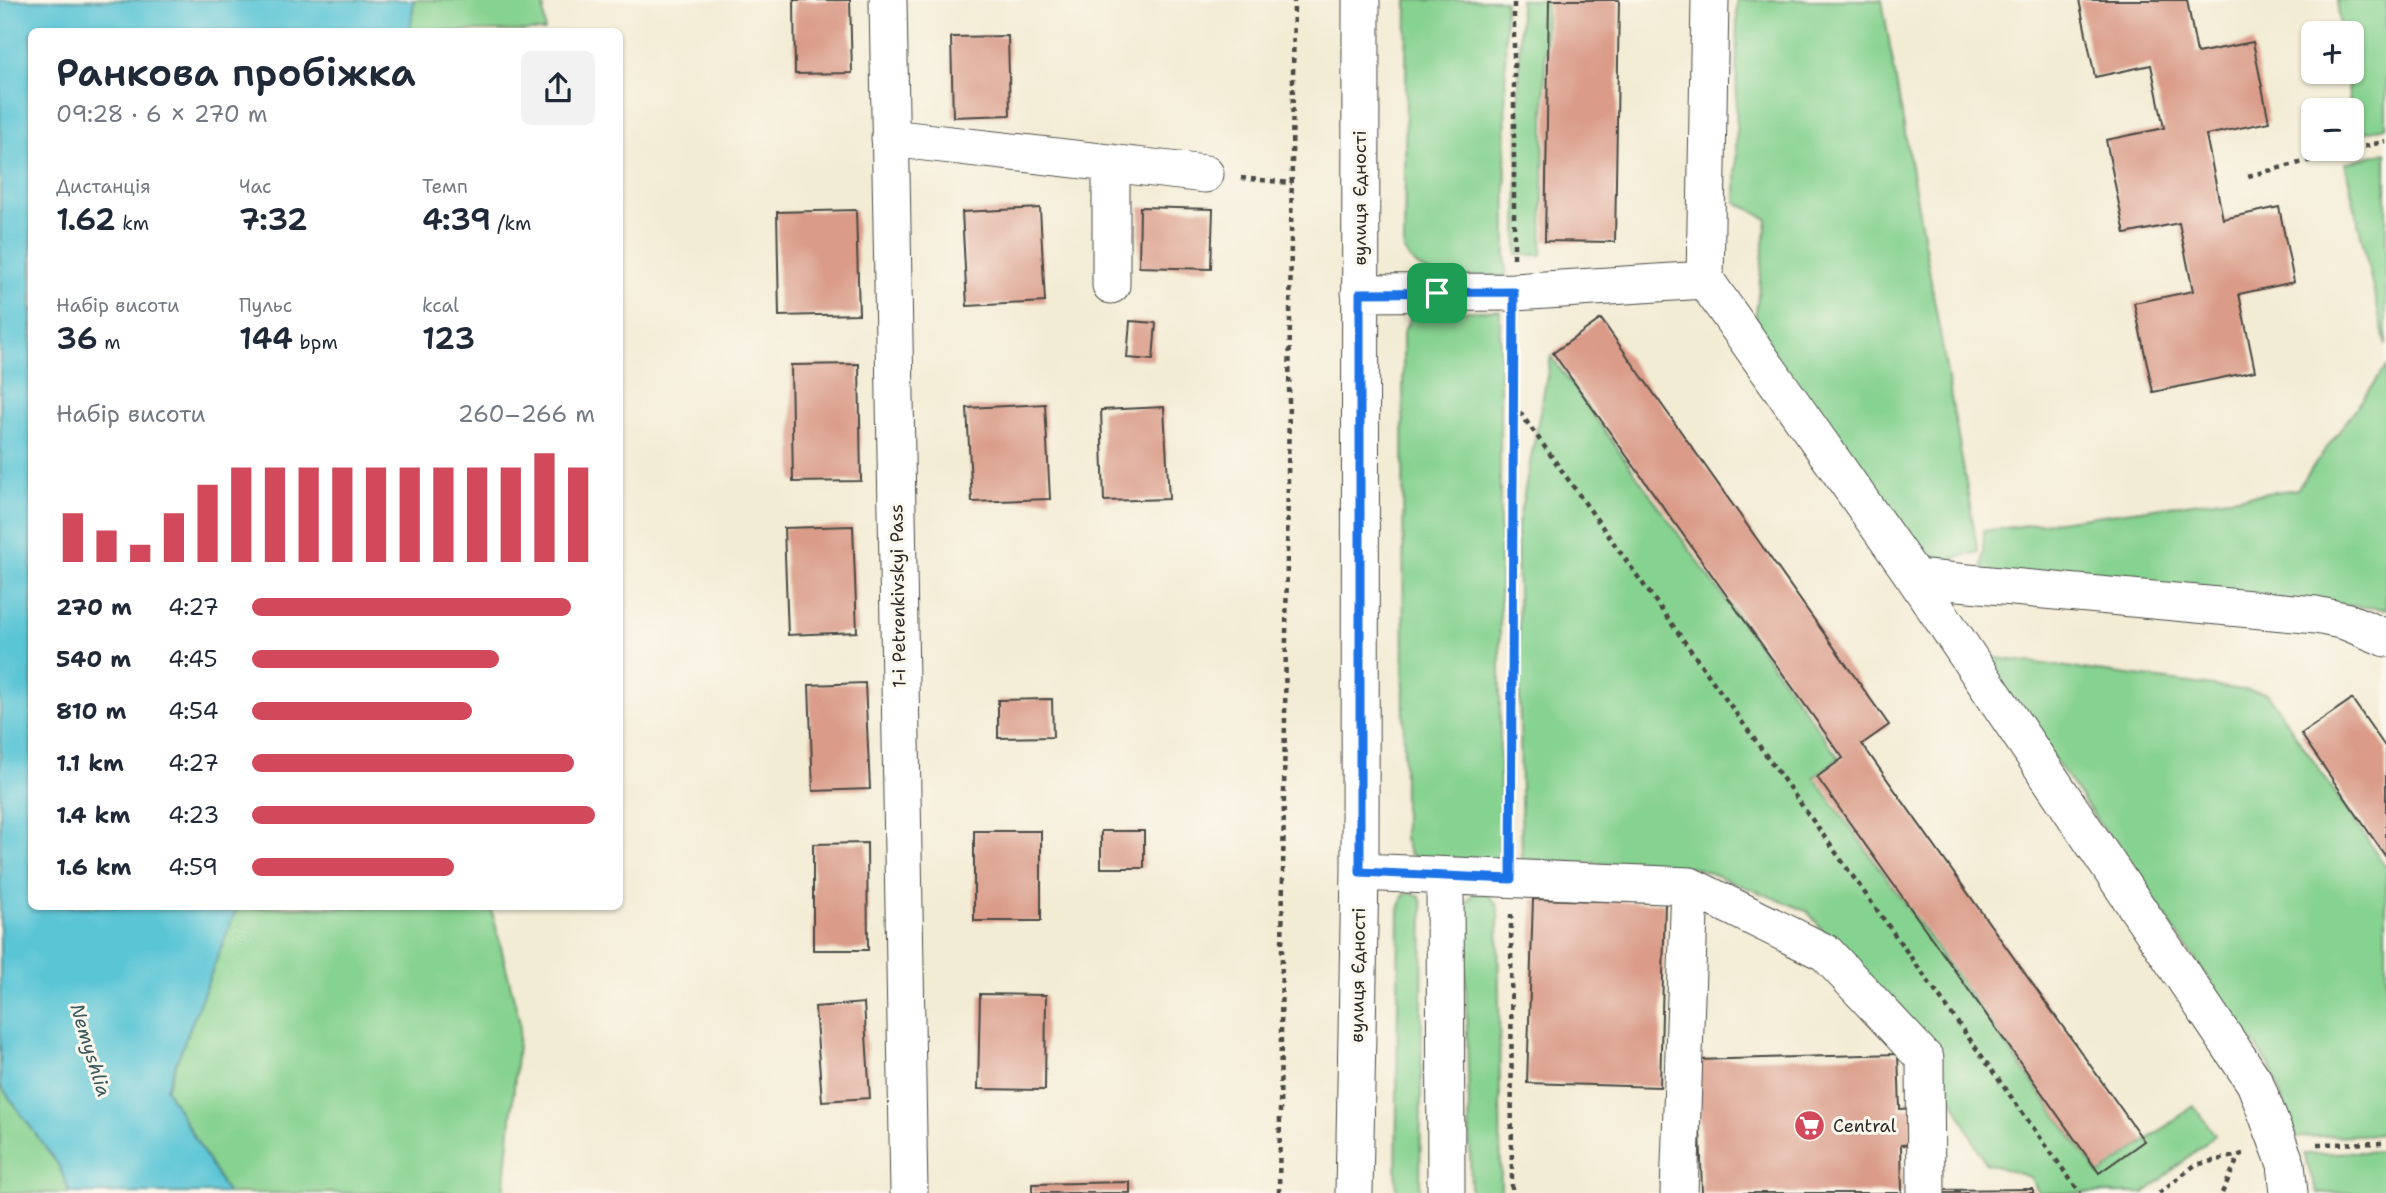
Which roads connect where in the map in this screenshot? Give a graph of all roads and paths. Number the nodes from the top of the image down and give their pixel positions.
1 (888, 0) edge
2 (1294, 0) edge
3 (1361, 0) edge
4 (1514, 0) edge
5 (1710, 0) edge
6 (890, 138) junction
7 (2386, 141) edge
8 (1111, 163) junction
9 (1205, 174) joint
10 (2248, 176) dead end
11 (1292, 183) junction
12 (1706, 280) junction
13 (1111, 285) dead end
14 (1514, 292) junction
15 (1360, 293) junction
16 (1514, 404) junction
17 (1915, 578) junction
18 (2386, 638) edge
19 (1360, 872) junction
20 (1445, 876) junction
21 (1511, 879) junction
22 (1690, 886) junction
23 (2386, 1143) edge
24 (2294, 1145) junction
25 (2239, 1155) junction
26 (909, 1193) edge
27 (1279, 1193) edge
28 (1354, 1193) edge
29 (1446, 1193) edge
30 (1512, 1193) edge
31 (1679, 1193) edge
32 (1926, 1193) edge
33 (2080, 1193) edge
34 (2159, 1193) edge
35 (2222, 1193) edge
36 (2290, 1193) edge

1 - 6 street, 1-i Petrenkivskyi Pass
2 - 11 path
3 - 15 street, вулиця Єдності
4 - 14 path
5 - 12 street
6 - 8 street
6 - 26 street, 1-i Petrenkivskyi Pass
7 - 10 path
8 - 9 street
8 - 13 street
9 - 11 path
11 - 27 path
12 - 14 street
12 - 17 street
14 - 15 street
14 - 16 path
15 - 19 street, вулиця Єдності
16 - 21 path
16 - 33 path
17 - 18 street
17 - 24 street
19 - 20 street
19 - 28 street, вулиця Єдності
20 - 21 street
20 - 29 street
21 - 22 street
21 - 30 path
22 - 31 street
22 - 32 street
23 - 24 path
24 - 25 path
24 - 36 street
25 - 34 path
25 - 35 path

